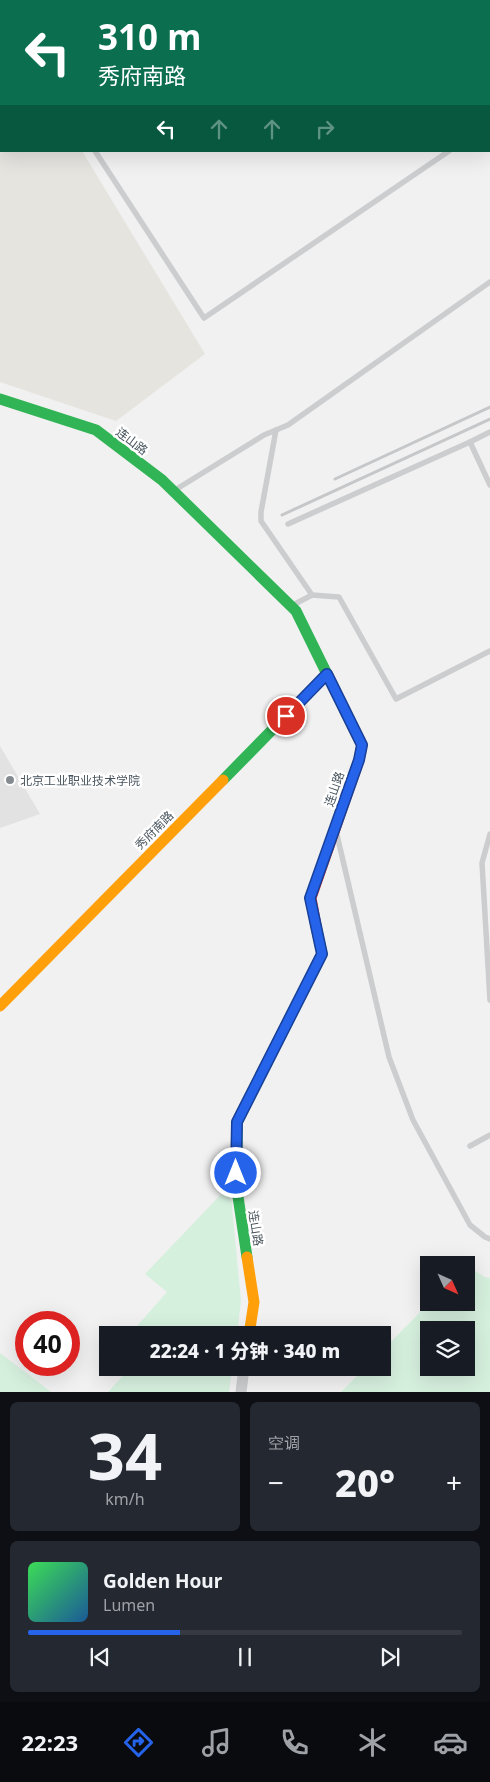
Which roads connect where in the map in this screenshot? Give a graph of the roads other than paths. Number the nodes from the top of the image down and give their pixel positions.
1 (96, 152) edge
2 (448, 152) edge
3 (490, 282) edge
4 (0, 399) edge
5 (276, 430) junction
6 (490, 432) edge
7 (470, 442) junction
8 (490, 485) edge
9 (174, 491) junction
10 (288, 524) dead end
11 (312, 595) junction
12 (292, 606) junction
13 (490, 651) edge
14 (327, 674) junction
15 (335, 828) junction
16 (490, 834) edge
17 (490, 1000) edge
18 (0, 1006) edge
19 (490, 1134) edge
20 (470, 1146) dead end
21 (490, 1239) edge
22 (250, 1326) edge
23 (243, 1376) edge
24 (241, 1392) edge

1 - 2 lane
3 - 5 lane
4 - 9 main road, 连山路
5 - 9 lane
5 - 11 lane
6 - 7 lane
7 - 8 lane
7 - 10 lane
9 - 12 main road, 连山路
11 - 12 lane
11 - 13 lane
12 - 14 main road, 连山路
14 - 15 main road, 连山路
14 - 18 main road, 秀府南路
15 - 21 lane
15 - 22 main road, 连山路
16 - 17 lane
19 - 20 lane
23 - 24 street

